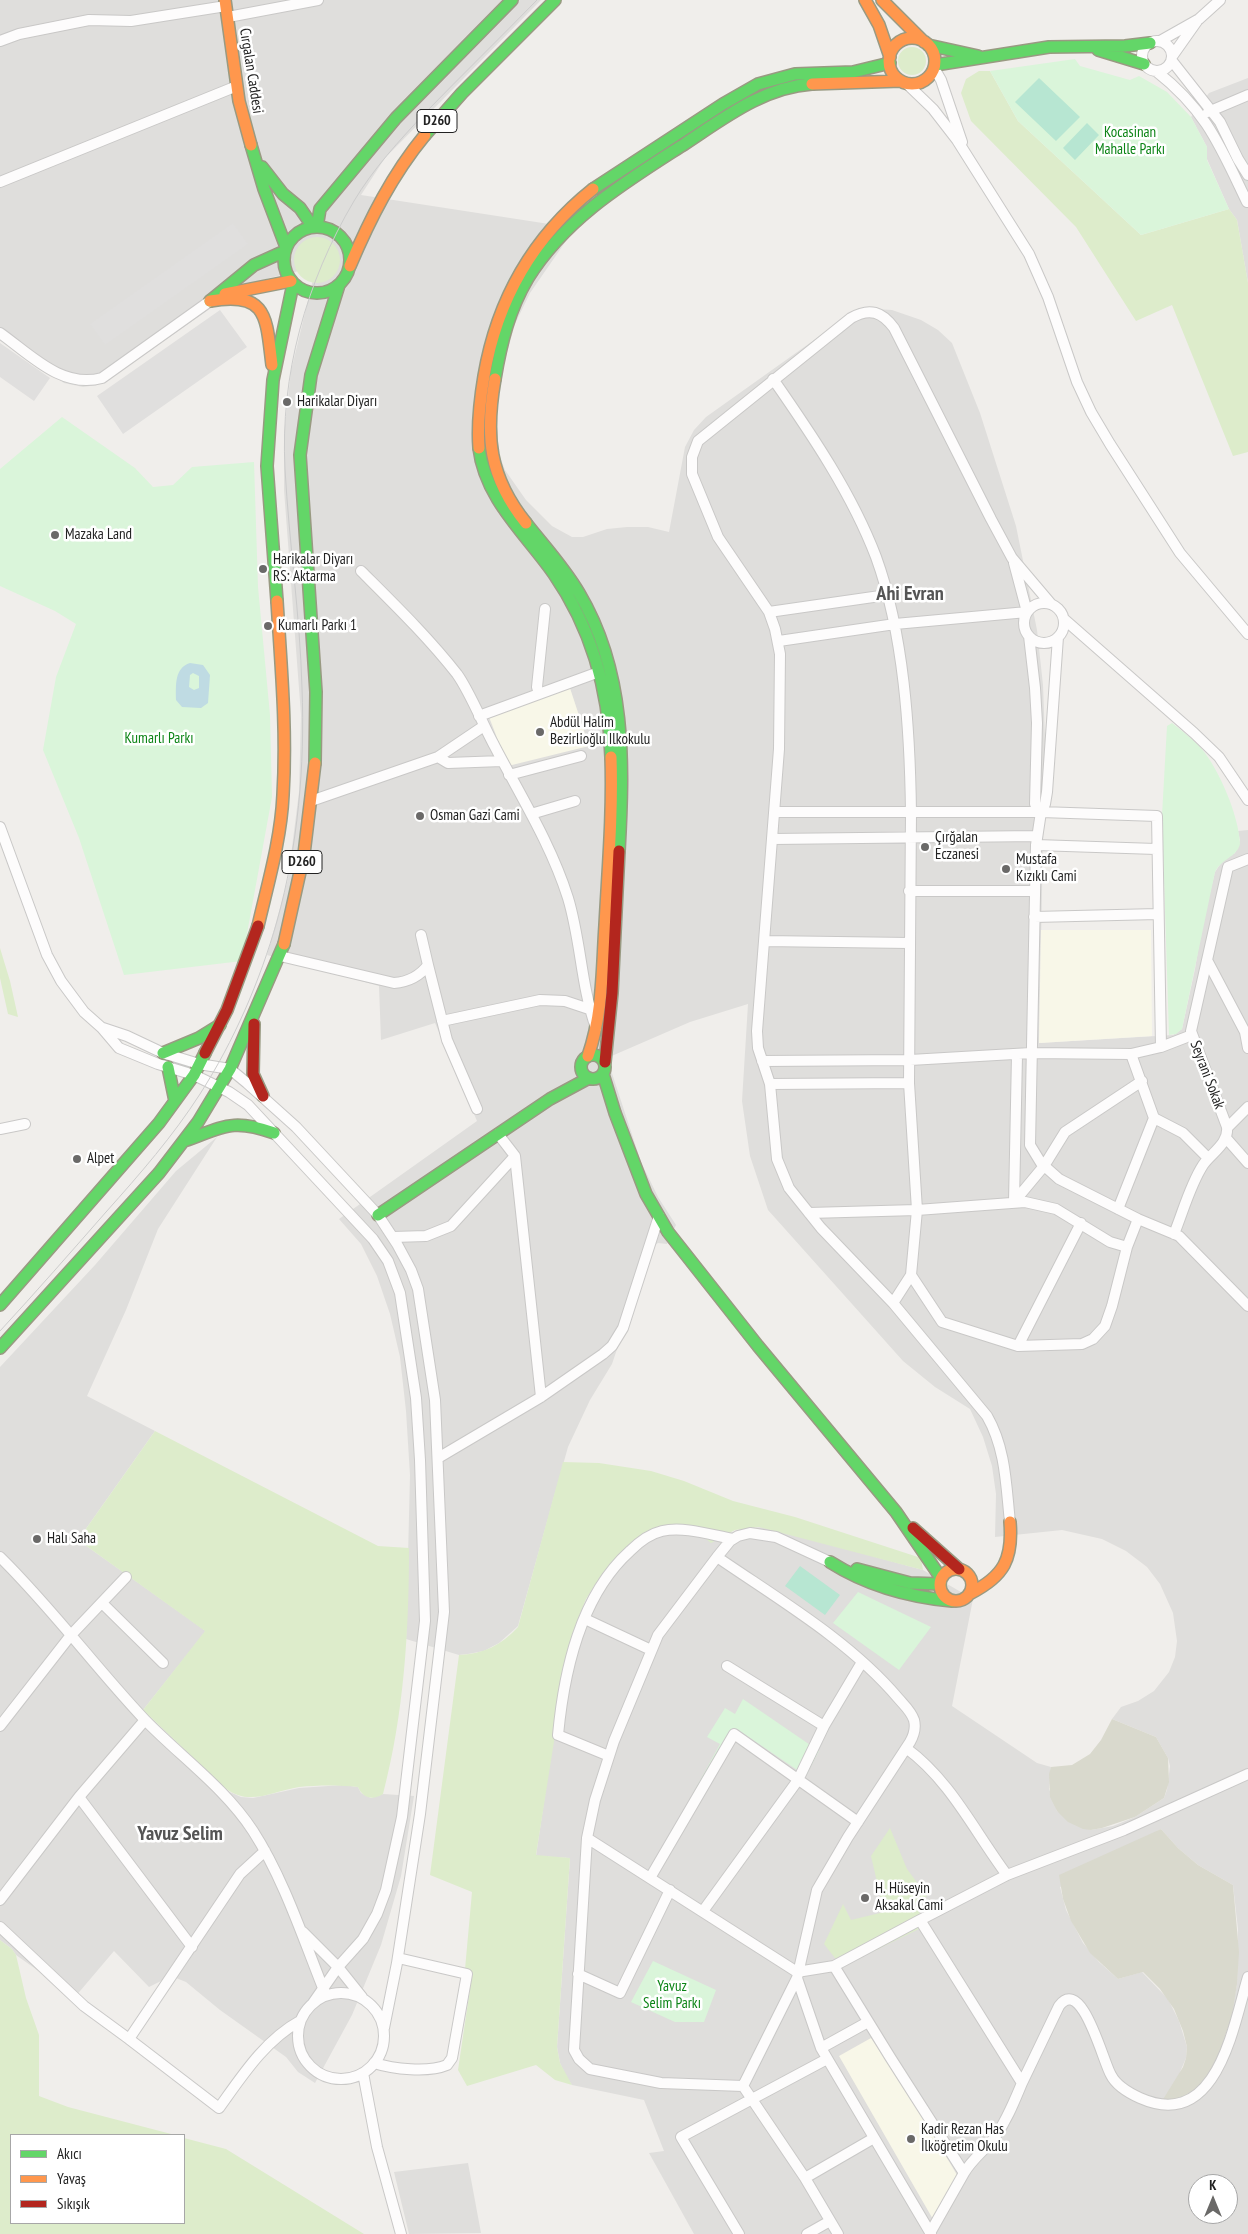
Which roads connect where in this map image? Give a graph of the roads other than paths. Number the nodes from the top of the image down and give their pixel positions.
1 (318, 0) edge
2 (512, 0) edge
3 (555, 0) edge
4 (865, 0) edge
5 (882, 0) edge
6 (1220, 0) edge
7 (226, 8) edge
8 (1199, 18) junction
9 (0, 41) edge
10 (1155, 42) junction
11 (926, 44) junction
12 (1090, 47) junction
13 (981, 57) junction
14 (1172, 58) junction
15 (890, 60) junction
16 (1144, 64) junction
17 (934, 67) junction
18 (1156, 71) junction
19 (903, 82) junction
20 (236, 86) junction
21 (1248, 95) edge
22 (1211, 109) junction
23 (1202, 115) junction
24 (251, 145) junction
25 (965, 152) junction
26 (1248, 175) edge
27 (0, 182) edge
28 (1248, 202) edge
29 (315, 227) junction
30 (285, 249) junction
31 (350, 266) junction
32 (292, 282) junction
33 (339, 285) junction
34 (210, 301) junction
35 (0, 333) edge
36 (273, 380) junction
37 (773, 380) junction
38 (1012, 558) junction
39 (361, 571) dead end
40 (887, 594) junction
41 (1051, 604) junction
42 (545, 608) dead end
43 (769, 612) junction
44 (1027, 612) junction
45 (1064, 619) junction
46 (895, 624) junction
47 (1248, 634) edge
48 (1029, 636) junction
49 (1058, 638) junction
50 (778, 642) junction
51 (598, 648) junction
52 (599, 672) junction
53 (539, 694) junction
54 (481, 721) junction
55 (581, 756) dead end
56 (438, 757) junction
57 (502, 761) junction
58 (509, 775) junction
59 (1248, 800) edge
60 (311, 801) junction
61 (575, 802) dead end
62 (774, 812) junction
63 (1040, 812) junction
64 (911, 813) junction
65 (531, 814) junction
66 (0, 828) edge
67 (910, 838) junction
68 (773, 839) junction
69 (1036, 841) junction
70 (1156, 849) junction
71 (1248, 859) edge
72 (909, 891) junction
73 (1034, 891) junction
74 (1158, 914) junction
75 (1034, 917) junction
76 (421, 935) dead end
77 (764, 941) junction
78 (909, 943) junction
79 (280, 956) junction
80 (1207, 960) junction
81 (428, 965) junction
82 (590, 1009) junction
83 (254, 1015) junction
84 (442, 1021) junction
85 (220, 1025) junction
86 (102, 1028) junction
87 (597, 1029) junction
88 (1247, 1032) edge
89 (1192, 1035) junction
90 (1161, 1047) junction
91 (1248, 1048) edge
92 (163, 1053) junction
93 (1031, 1053) junction
94 (1130, 1054) junction
95 (1017, 1055) junction
96 (910, 1060) junction
97 (584, 1061) junction
98 (762, 1061) junction
99 (168, 1067) junction
100 (604, 1068) junction
101 (230, 1069) junction
102 (197, 1070) junction
103 (589, 1078) junction
104 (1142, 1081) junction
105 (909, 1083) junction
106 (770, 1084) junction
107 (220, 1087) junction
108 (264, 1096) junction
109 (550, 1099) junction
110 (175, 1100) junction
111 (1248, 1107) edge
112 (477, 1110) dead end
113 (1154, 1118) junction
114 (25, 1124) dead end
115 (0, 1129) edge
116 (1226, 1133) junction
117 (274, 1134) junction
118 (498, 1134) junction
119 (184, 1141) junction
120 (515, 1156) junction
121 (1208, 1158) junction
122 (1248, 1163) edge
123 (1044, 1166) junction
124 (1014, 1202) junction
125 (1118, 1209) junction
126 (917, 1210) junction
127 (809, 1212) junction
128 (378, 1215) junction
129 (659, 1216) junction
130 (1138, 1219) junction
131 (1081, 1223) junction
132 (361, 1224) junction
133 (1174, 1234) junction
134 (393, 1237) junction
135 (1127, 1247) junction
136 (911, 1275) junction
137 (893, 1303) junction
138 (0, 1305) edge
139 (1248, 1306) edge
140 (1018, 1346) junction
141 (0, 1348) edge
142 (541, 1396) junction
143 (438, 1458) junction
144 (896, 1512) junction
145 (1010, 1522) junction
146 (734, 1538) junction
147 (0, 1557) edge
148 (717, 1557) junction
149 (830, 1562) junction
150 (960, 1569) junction
151 (126, 1577) dead end
152 (972, 1578) junction
153 (940, 1581) junction
154 (971, 1593) junction
155 (952, 1601) junction
156 (102, 1603) junction
157 (585, 1619) junction
158 (71, 1636) junction
159 (651, 1650) junction
160 (862, 1662) junction
161 (163, 1663) dead end
162 (727, 1666) dead end
163 (145, 1720) junction
164 (0, 1726) edge
165 (824, 1726) junction
166 (906, 1748) junction
167 (609, 1756) junction
168 (1248, 1774) edge
169 (798, 1780) junction
170 (79, 1796) junction
171 (858, 1822) junction
172 (587, 1838) junction
173 (265, 1851) junction
174 (1007, 1875) junction
175 (650, 1878) junction
176 (670, 1890) junction
177 (0, 1900) edge
178 (703, 1911) junction
179 (920, 1920) junction
180 (0, 1927) edge
181 (302, 1931) junction
182 (192, 1947) junction
183 (398, 1958) junction
184 (338, 1966) junction
185 (834, 1966) junction
186 (578, 1974) junction
187 (797, 1975) junction
188 (1248, 1977) edge
189 (324, 1992) junction
190 (362, 1998) junction
191 (300, 2021) junction
192 (868, 2022) junction
193 (384, 2028) junction
194 (129, 2039) junction
195 (821, 2048) junction
196 (827, 2058) junction
197 (374, 2063) junction
198 (363, 2072) junction
199 (1022, 2083) junction
200 (743, 2086) junction
201 (752, 2098) junction
202 (874, 2138) junction
203 (964, 2173) junction
204 (805, 2178) junction
205 (830, 2221) junction
206 (931, 2233) edge
207 (401, 2234) edge
208 (739, 2234) edge
209 (807, 2234) edge
210 (838, 2234) edge

1 - 7 street
2 - 29 main road, D260
3 - 31 main road, D260
4 - 15 main road
5 - 11 main road
6 - 8 street
7 - 9 street
7 - 20 main road, Cırgalan Caddesi
8 - 10 street
8 - 14 street
10 - 12 main road
10 - 14 street
10 - 16 street
11 - 13 main road
11 - 15 main road
11 - 17 main road
12 - 13 main road
12 - 16 main road
13 - 17 main road
14 - 18 street
14 - 22 street
15 - 19 main road
15 - 51 main road
16 - 18 street
17 - 19 main road
17 - 25 street
18 - 23 street
19 - 25 street
19 - 51 main road
20 - 24 main road, Cırgalan Caddesi
20 - 27 street
21 - 22 street
22 - 23 street
22 - 26 street
23 - 28 street
24 - 29 main road
24 - 30 main road
25 - 47 street
29 - 30 main road
29 - 31 main road
30 - 32 main road
30 - 34 main road
31 - 33 main road
32 - 33 main road
32 - 34 main road
32 - 36 main road, D260
33 - 60 main road, D260
34 - 35 street
34 - 36 main road
36 - 85 main road, D260
37 - 38 street
37 - 40 street
37 - 43 street
38 - 41 street
38 - 44 street
39 - 54 street
40 - 43 street
40 - 46 street
41 - 44 street
41 - 45 street
42 - 53 street
43 - 50 street
44 - 46 street
44 - 48 street
45 - 49 street
45 - 59 street
46 - 50 street
46 - 64 street
48 - 49 street
48 - 63 street
49 - 63 street
50 - 62 street
51 - 52 main road
51 - 100 main road
52 - 53 street
52 - 87 main road
53 - 54 street
54 - 56 street
54 - 57 street
55 - 58 street
56 - 57 street
56 - 60 street
57 - 58 street
58 - 65 street
60 - 79 main road, D260
61 - 65 street
62 - 64 street
62 - 68 street
63 - 64 street
63 - 69 street
63 - 70 street
64 - 67 street
65 - 82 street
66 - 86 street
67 - 68 street
67 - 69 street
67 - 72 street
68 - 77 street
69 - 70 street
69 - 73 street
70 - 74 street
71 - 80 street, Seyrani Sokak
72 - 73 street
72 - 78 street
73 - 75 street
74 - 75 street
74 - 90 street
75 - 93 street
76 - 81 street
77 - 78 street
77 - 98 street
78 - 96 street
79 - 81 street
79 - 83 main road, D260
80 - 88 street
80 - 89 street, Seyrani Sokak
81 - 84 street
82 - 84 street
82 - 87 street
83 - 101 main road, D260
83 - 108 main road
84 - 112 street
85 - 92 main road
85 - 102 main road, D260
86 - 92 street
86 - 99 street
87 - 97 main road
88 - 91 street
89 - 90 street
89 - 116 street, Seyrani Sokak
90 - 94 street
92 - 102 street
93 - 94 street
93 - 95 street
93 - 123 street
94 - 104 street
95 - 96 street
95 - 124 street
96 - 98 street
96 - 105 street
97 - 100 main road
97 - 103 main road
97 - 109 main road
98 - 106 street
99 - 102 street
99 - 110 main road
100 - 103 main road
100 - 129 main road
101 - 102 street
101 - 107 main road, D260
101 - 108 street
102 - 107 street
102 - 110 main road, D260
103 - 109 main road
104 - 113 street
104 - 123 street
105 - 106 street
105 - 126 street
106 - 127 street
107 - 117 street
107 - 119 main road, D260
108 - 128 street
109 - 118 main road
110 - 138 main road, D260
111 - 116 street
113 - 121 street
113 - 125 street
114 - 115 street
116 - 121 street
116 - 122 street
117 - 119 main road
117 - 132 street
118 - 120 street
118 - 128 main road
119 - 141 main road, D260
120 - 134 street
120 - 142 street
121 - 133 street
123 - 124 street
123 - 125 street
124 - 126 street
124 - 131 street
125 - 130 street
126 - 127 street
126 - 136 street
127 - 137 street
128 - 132 street
128 - 134 street
129 - 142 street
129 - 144 main road
130 - 133 street
130 - 135 street
131 - 135 street
131 - 140 street
132 - 184 street
133 - 139 street
134 - 143 street
135 - 140 street
136 - 137 street
136 - 140 street
137 - 145 street
142 - 143 street
143 - 183 street
144 - 150 main road
144 - 153 main road
145 - 152 main road
145 - 154 main road
146 - 148 street
146 - 149 street
146 - 157 street
147 - 158 street
148 - 159 street
148 - 160 street
149 - 153 main road
149 - 155 main road
150 - 152 main road
150 - 153 main road
151 - 156 street
152 - 154 main road
153 - 155 main road
154 - 155 main road
156 - 158 street
156 - 161 street
157 - 159 street
157 - 167 street
158 - 163 street
158 - 164 street
159 - 167 street
160 - 165 street
160 - 166 street
162 - 165 street
163 - 170 street
163 - 173 street
165 - 169 street
166 - 171 street
166 - 174 street
167 - 172 street
168 - 174 street
169 - 171 street
169 - 175 street
169 - 178 street
170 - 177 street
170 - 182 street
171 - 187 street
172 - 175 street
172 - 186 street
173 - 181 street
173 - 182 street
174 - 179 street
175 - 176 street
176 - 178 street
176 - 186 street
178 - 187 street
179 - 185 street
179 - 199 street
180 - 194 street
181 - 184 street
181 - 189 street
182 - 194 street
183 - 193 street
183 - 197 street
184 - 189 street
184 - 190 street
185 - 187 street
185 - 192 street
186 - 200 street
187 - 195 street
187 - 200 street
188 - 199 street
189 - 190 street
189 - 191 street
190 - 193 street
191 - 194 street
191 - 198 street
192 - 195 street
192 - 203 street
193 - 197 street
195 - 196 street
196 - 201 street
196 - 202 street
197 - 198 street
198 - 207 street
199 - 203 street
200 - 201 street
201 - 204 street
201 - 208 street
202 - 204 street
202 - 206 street
203 - 206 street
204 - 205 street
205 - 209 street
205 - 210 street

